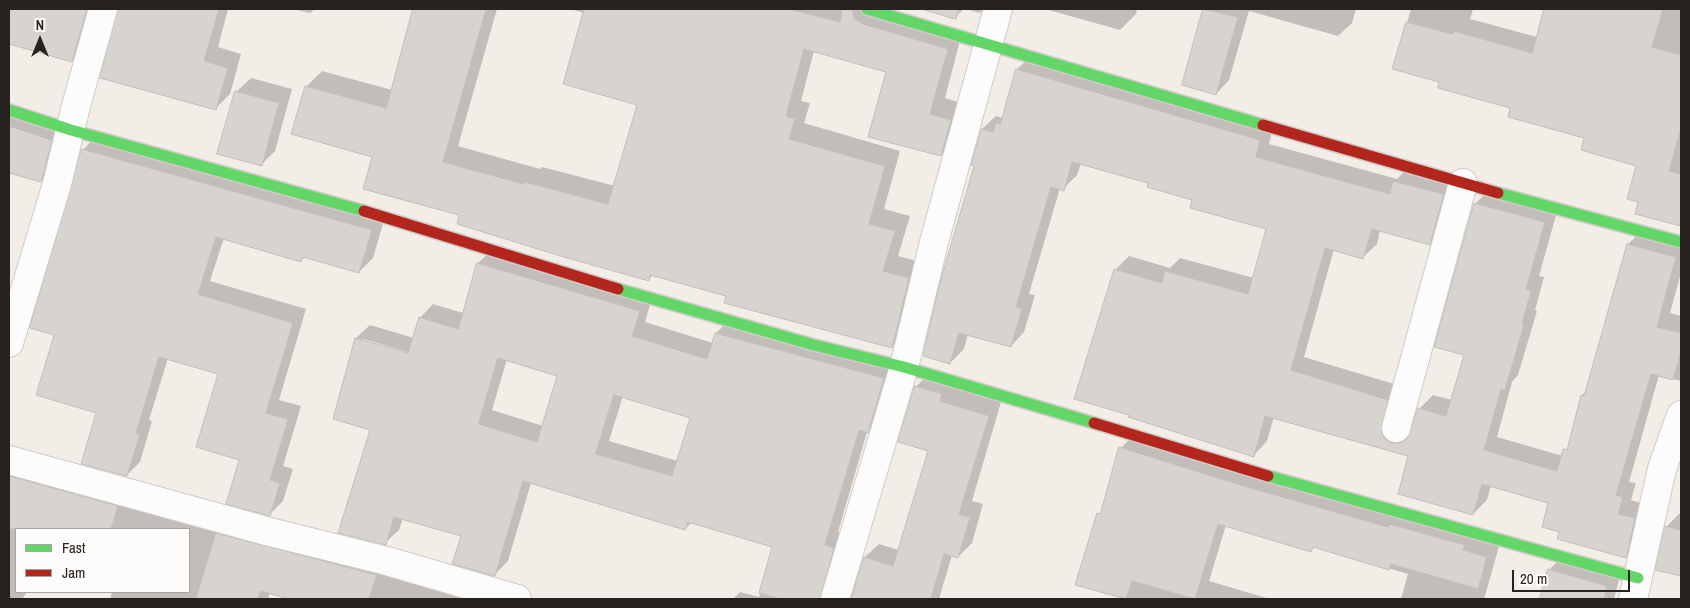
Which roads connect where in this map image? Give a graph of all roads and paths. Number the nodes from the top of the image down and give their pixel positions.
1 (103, 9) edge
2 (867, 9) edge
3 (998, 9) edge
4 (987, 44) junction
5 (9, 110) edge
6 (71, 130) junction
7 (1462, 183) junction
8 (1681, 242) edge
9 (9, 343) edge
10 (904, 367) junction
11 (1681, 415) edge
12 (1396, 428) dead end
13 (9, 460) edge
14 (1636, 588) edge
15 (517, 599) edge
16 (835, 599) edge

1 - 6 street
2 - 4 street
3 - 4 street
4 - 7 street
4 - 10 street
5 - 6 street
6 - 9 street
6 - 10 street
7 - 8 street
7 - 12 street
10 - 14 street
10 - 16 street
11 - 14 street
13 - 15 street

